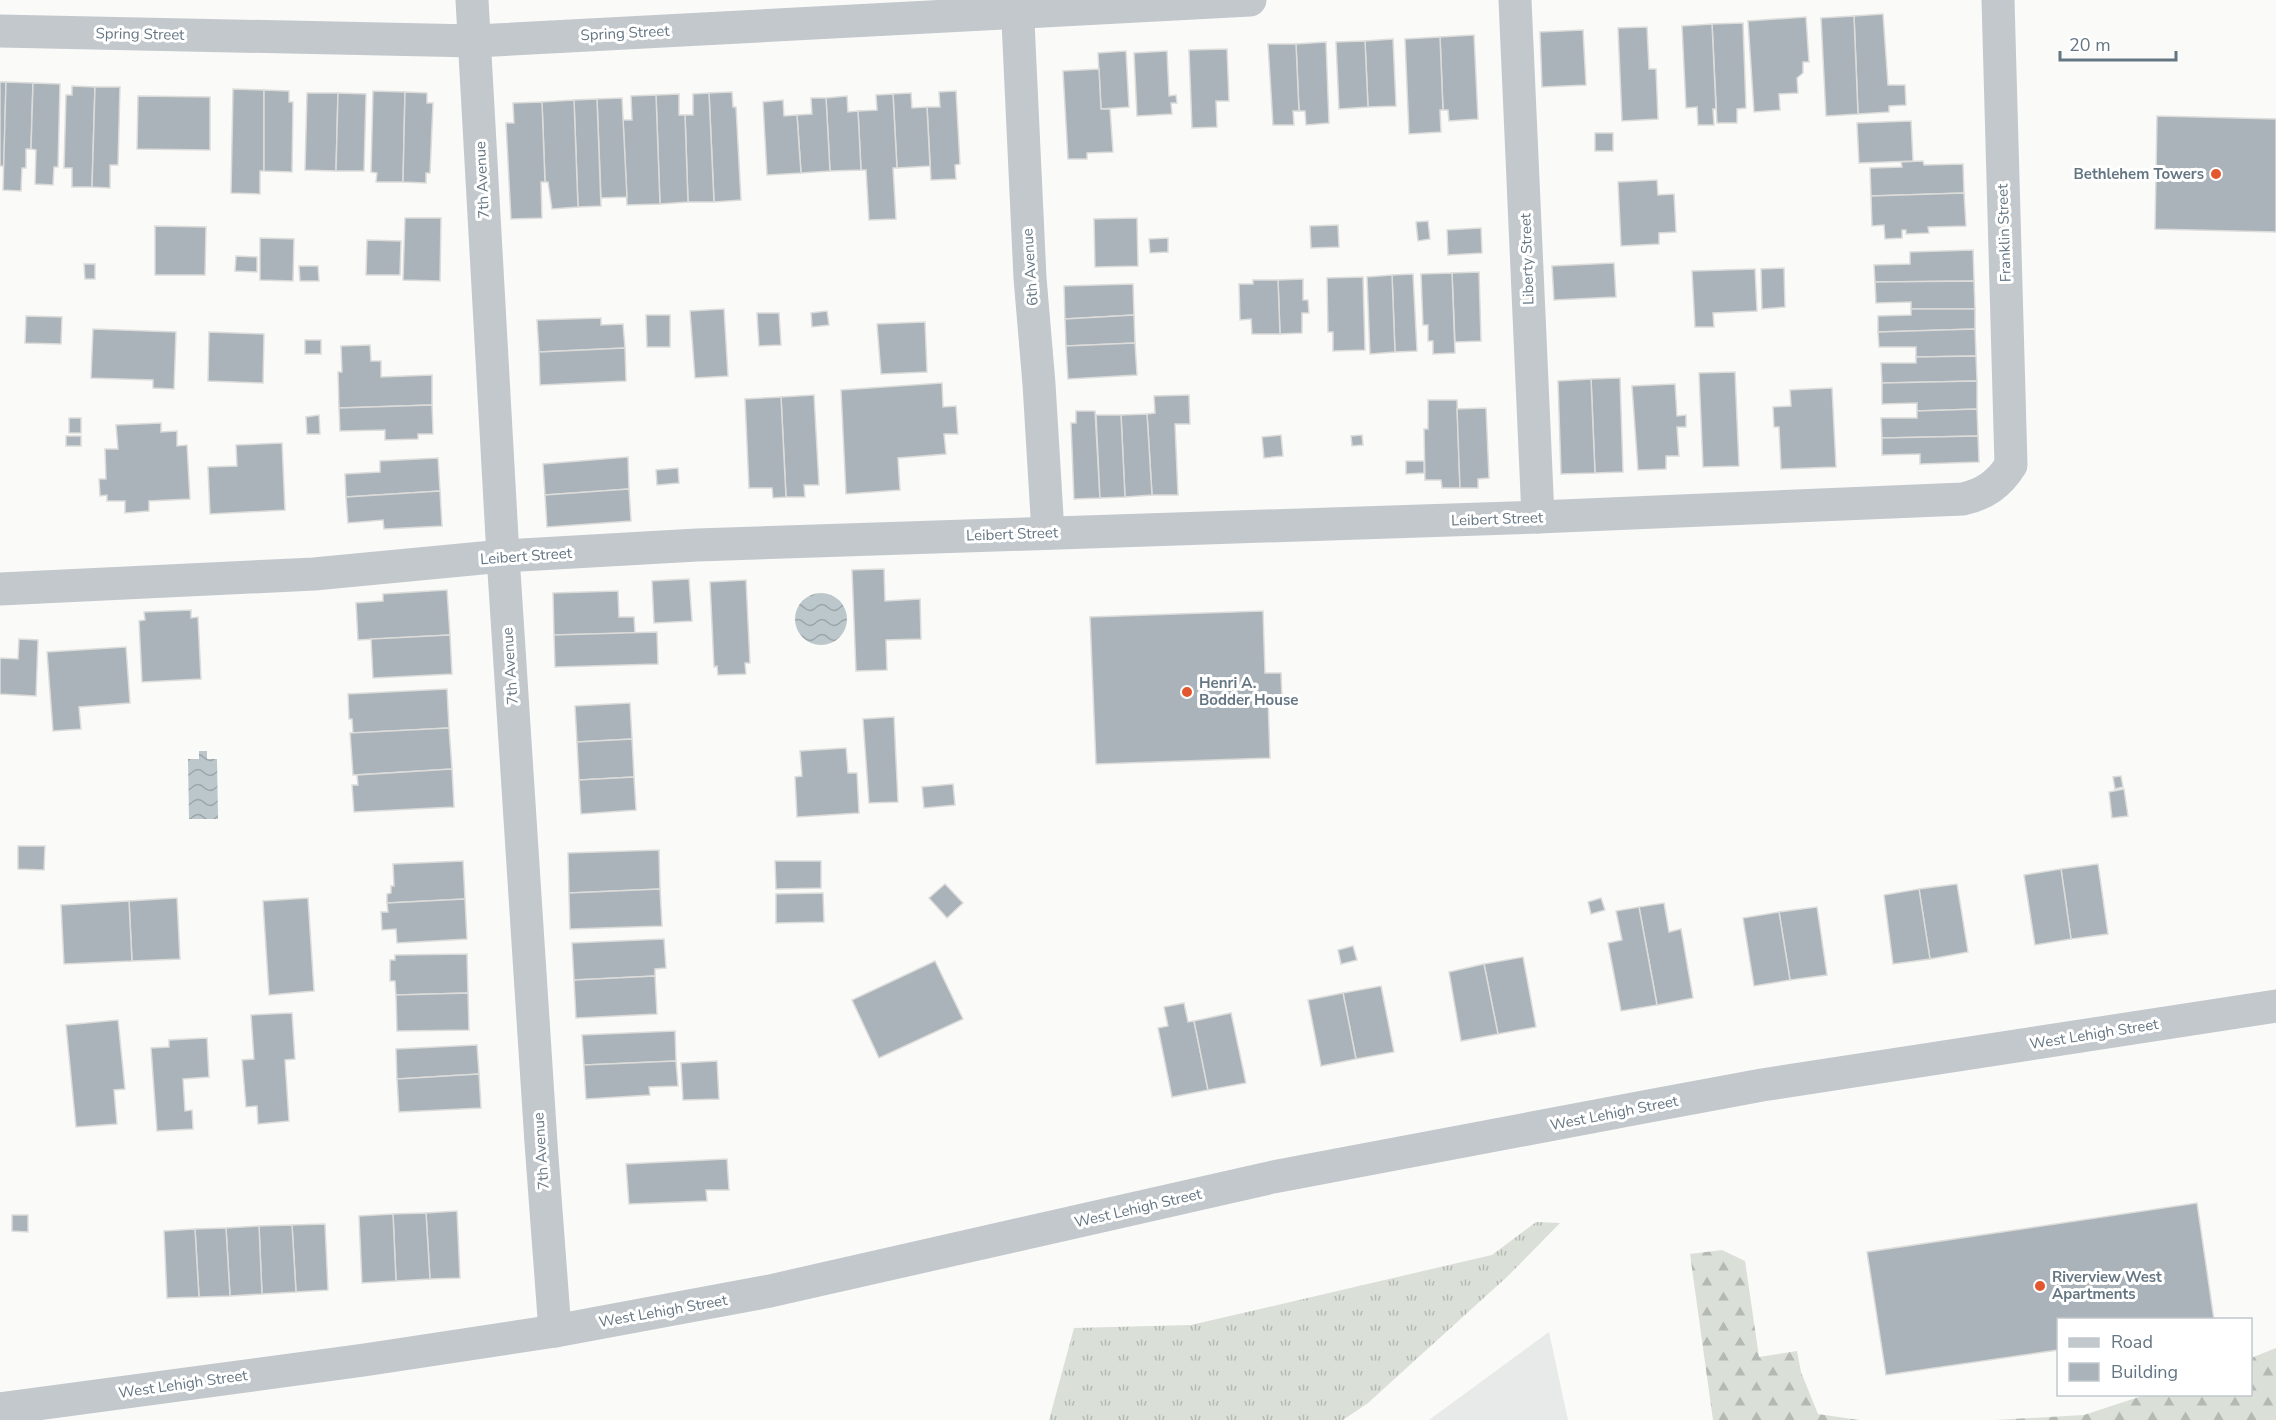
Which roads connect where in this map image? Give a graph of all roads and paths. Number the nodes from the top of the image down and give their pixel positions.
1 (472, 0) edge
2 (1250, 0) edge
3 (1515, 0) edge
4 (1998, 0) edge
5 (1017, 6) edge
6 (0, 31) edge
7 (475, 40) junction
8 (2011, 465) joint
9 (1538, 517) junction
10 (1048, 533) junction
11 (503, 556) junction
12 (0, 589) edge
13 (2276, 1006) edge
14 (555, 1331) junction
15 (0, 1409) edge

1 - 7 street, 7th Avenue
2 - 5 street, Spring Street
3 - 9 street, Liberty Street
4 - 8 street, Franklin Street
5 - 7 street, Spring Street
5 - 10 street, 6th Avenue
6 - 7 street, Spring Street
7 - 11 street, 7th Avenue
8 - 9 street, Leibert Street
9 - 10 street, Leibert Street
10 - 11 street, Leibert Street
11 - 12 street, Leibert Street
11 - 14 street, 7th Avenue
13 - 14 street, West Lehigh Street
14 - 15 street, West Lehigh Street

